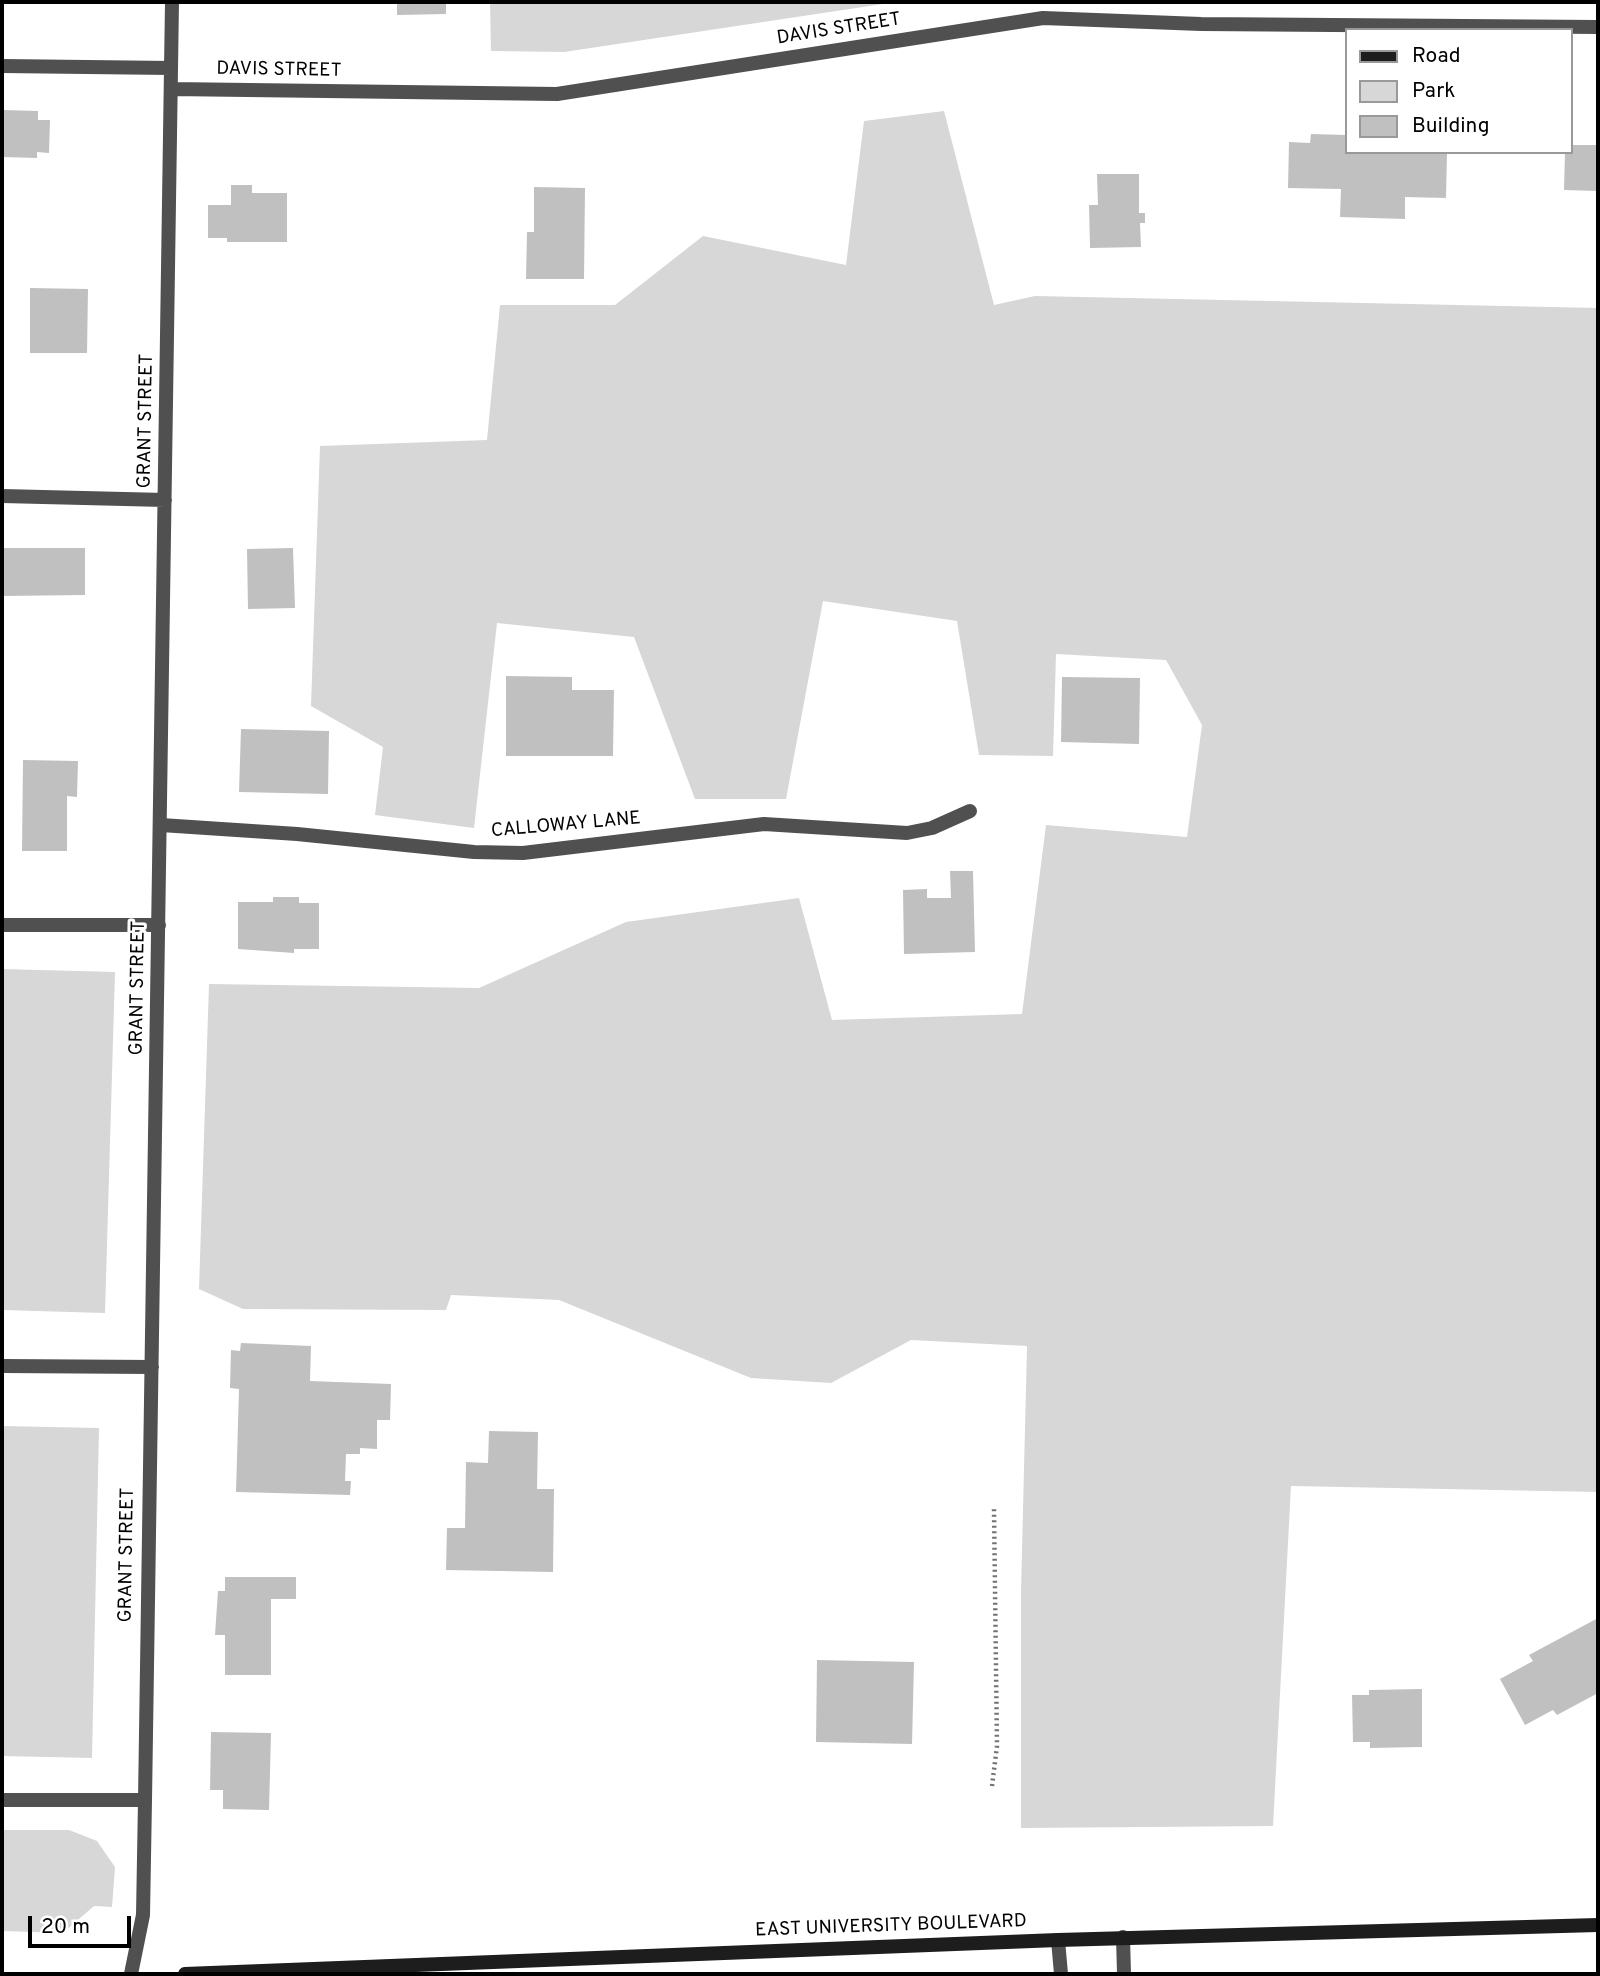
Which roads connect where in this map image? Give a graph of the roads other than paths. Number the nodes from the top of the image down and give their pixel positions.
1 (172, 2) edge
2 (1598, 27) edge
3 (2, 66) edge
4 (171, 68) junction
5 (171, 89) junction
6 (2, 496) edge
7 (165, 500) junction
8 (970, 811) dead end
9 (161, 825) junction
10 (2, 925) edge
11 (159, 925) junction
12 (2, 1366) edge
13 (152, 1367) junction
14 (2, 1800) edge
15 (145, 1800) junction
16 (1598, 1925) edge
17 (1124, 1937) junction
18 (1058, 1940) junction
19 (131, 1974) edge
20 (185, 1974) edge
21 (1061, 1974) edge
22 (1124, 1974) edge

1 - 4 street, GRANT STREET
2 - 5 street, DAVIS STREET
3 - 4 street
4 - 5 street, GRANT STREET
5 - 7 street, GRANT STREET
6 - 7 street
7 - 9 street, GRANT STREET
8 - 9 street, CALLOWAY LANE
9 - 11 street, GRANT STREET
10 - 11 street
11 - 13 street, GRANT STREET
12 - 13 street
13 - 15 street, GRANT STREET
14 - 15 street
15 - 19 street, GRANT STREET
16 - 17 street, EAST UNIVERSITY BOULEVARD
17 - 18 street, EAST UNIVERSITY BOULEVARD
17 - 22 street
18 - 20 street, EAST UNIVERSITY BOULEVARD
18 - 21 street

